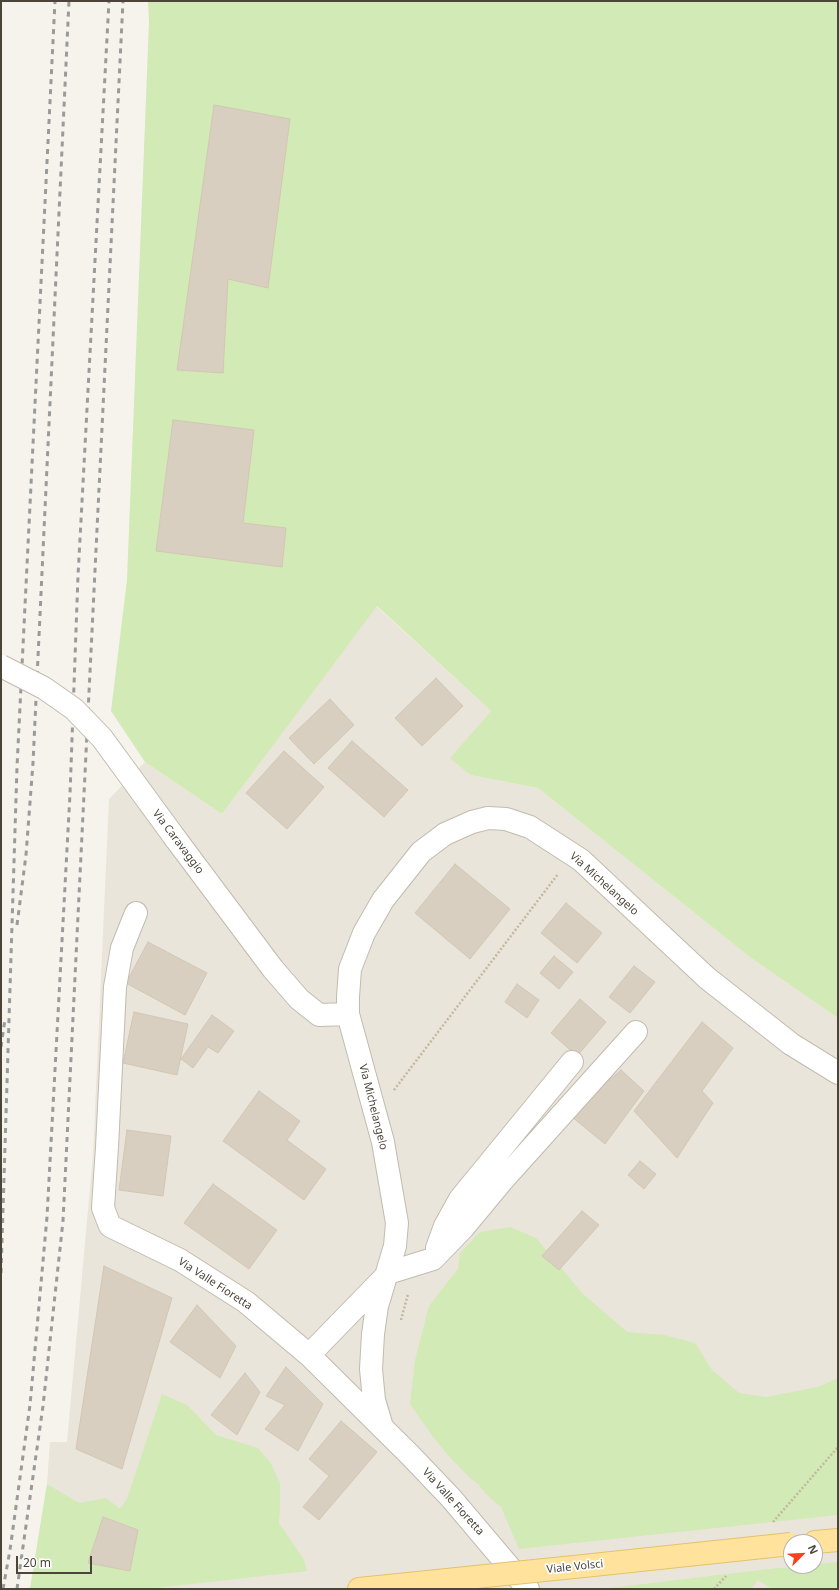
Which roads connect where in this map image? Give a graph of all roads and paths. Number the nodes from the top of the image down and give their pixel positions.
1 (1, 666) edge
2 (573, 854) junction
3 (136, 913) dead end
4 (348, 1014) junction
5 (636, 1032) dead end
6 (572, 1062) dead end
7 (838, 1073) edge
8 (376, 1114) junction
9 (433, 1259) junction
10 (412, 1266) junction
11 (388, 1273) junction
12 (400, 1326) dead end
13 (309, 1355) junction
14 (382, 1427) junction
15 (838, 1447) edge
16 (771, 1524) dead end
17 (838, 1540) edge
18 (823, 1541) edge
19 (783, 1545) edge
20 (730, 1571) dead end
21 (359, 1589) edge
22 (528, 1589) edge
23 (714, 1589) edge

1 - 4 street, Via Caravaggio, bridge
2 - 4 street, Via Michelangelo
2 - 7 street, Via Michelangelo
2 - 8 path
3 - 13 street, Via Valle Fioretta
4 - 8 street, Via Michelangelo
5 - 9 street
6 - 9 street
8 - 11 street, Via Michelangelo
9 - 10 street
10 - 11 street
10 - 12 path
11 - 13 street, Via Michelangelo
11 - 14 street, Via Michelangelo
13 - 14 street, Via Valle Fioretta
14 - 22 street, Via Valle Fioretta
15 - 16 path
17 - 18 main road
19 - 21 main road, Viale Volsci, bridge
20 - 23 path

